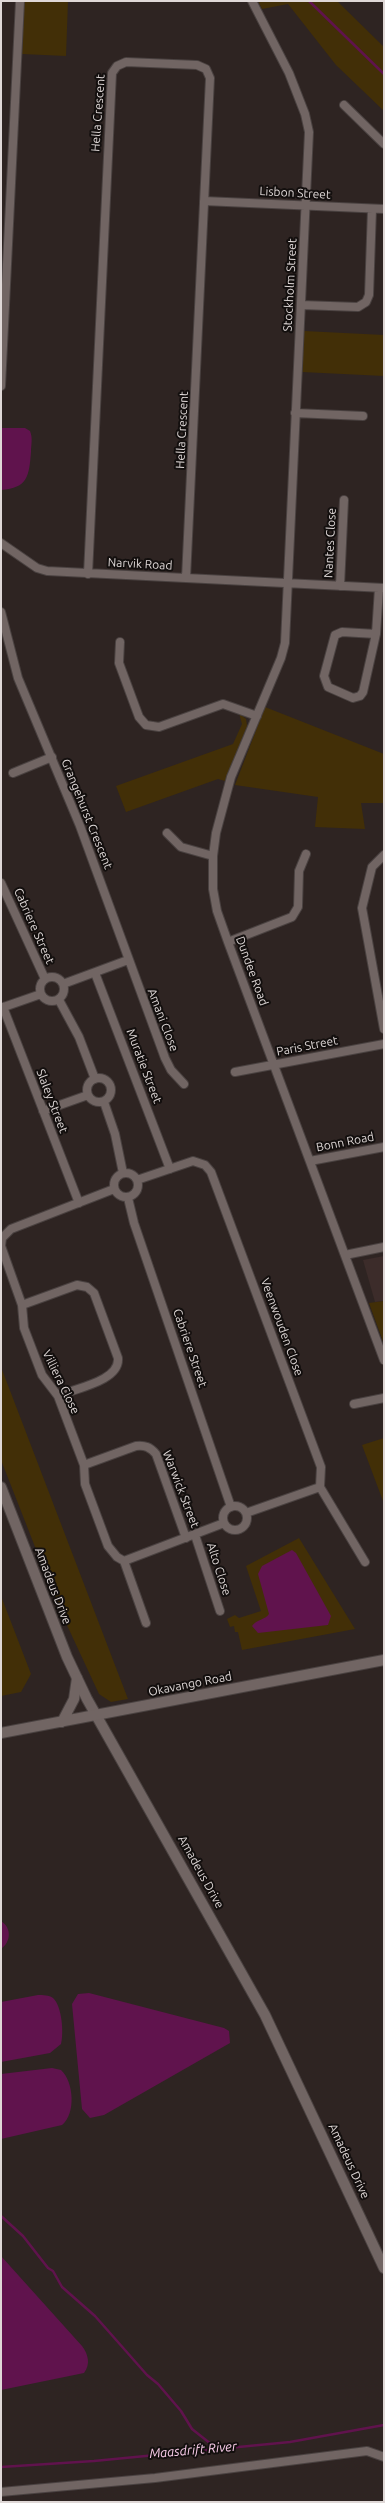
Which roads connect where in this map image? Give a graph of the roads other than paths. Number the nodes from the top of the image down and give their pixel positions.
1 (20, 1) edge
2 (252, 1) edge
3 (344, 105) dead end
4 (384, 144) edge
5 (204, 201) junction
6 (306, 206) junction
7 (372, 209) junction
8 (384, 209) edge
9 (300, 305) junction
10 (1, 386) edge
11 (296, 413) junction
12 (363, 416) dead end
13 (344, 500) dead end
14 (1, 543) edge
15 (88, 574) junction
16 (186, 578) junction
17 (287, 583) junction
18 (340, 586) junction
19 (382, 588) edge
20 (1, 612) edge
21 (376, 634) junction
22 (120, 642) dead end
23 (257, 716) junction
24 (52, 757) junction
25 (12, 772) dead end
26 (167, 833) dead end
27 (306, 854) dead end
28 (384, 855) edge
29 (213, 856) junction
30 (1, 883) edge
31 (228, 942) junction
32 (128, 960) junction
33 (95, 973) junction
34 (45, 979) junction
35 (63, 984) junction
36 (41, 994) junction
37 (59, 1000) junction
38 (2, 1007) edge
39 (384, 1029) edge
40 (384, 1044) edge
41 (274, 1065) junction
42 (235, 1072) dead end
43 (95, 1079) junction
44 (184, 1084) dead end
45 (88, 1095) junction
46 (104, 1102) junction
47 (43, 1111) junction
48 (384, 1147) edge
49 (310, 1161) junction
50 (170, 1169) junction
51 (123, 1173) junction
52 (137, 1180) junction
53 (114, 1189) junction
54 (128, 1198) junction
55 (79, 1203) junction
56 (384, 1247) edge
57 (345, 1255) junction
58 (22, 1305) junction
59 (384, 1360) edge
60 (58, 1396) junction
61 (384, 1398) edge
62 (354, 1404) dead end
63 (84, 1465) junction
64 (1, 1487) edge
65 (320, 1487) junction
66 (231, 1506) junction
67 (246, 1513) junction
68 (224, 1523) junction
69 (195, 1535) junction
70 (186, 1538) junction
71 (124, 1561) junction
72 (365, 1562) dead end
73 (220, 1611) dead end
74 (146, 1623) dead end
75 (384, 1660) edge
76 (77, 1678) junction
77 (96, 1715) junction
78 (62, 1722) junction
79 (1, 1733) edge
80 (384, 2268) edge
81 (384, 2457) edge
82 (1, 2492) edge

1 - 10 street
2 - 6 street, Stockholm Street
3 - 4 street
5 - 6 street, Lisbon Street
5 - 15 street, Hella Crescent
5 - 16 street, Hella Crescent
6 - 7 street, Lisbon Street
6 - 9 street, Stockholm Street
7 - 8 street, Lisbon Street
7 - 9 street
9 - 11 street, Stockholm Street
11 - 12 street
11 - 17 street, Stockholm Street
13 - 18 street, Nantes Close
14 - 15 street, Narvik Road
15 - 16 street, Narvik Road
16 - 17 street, Narvik Road
17 - 18 street, Narvik Road
17 - 23 street, Dundee Road
18 - 19 street, Narvik Road
19 - 21 street
20 - 24 street, Grangehurst Crescent
21 - 21 street
22 - 23 street
23 - 29 street, Dundee Road
24 - 25 street
24 - 32 street, Grangehurst Crescent
26 - 29 street
27 - 31 street
28 - 39 street
29 - 31 street, Dundee Road
30 - 34 street, Cabriere Street
31 - 41 street, Dundee Road
32 - 33 street
32 - 44 street, Amani Close
33 - 35 street
33 - 50 street, Muratie Street
34 - 35 street
34 - 36 street
35 - 37 street
36 - 37 street
36 - 38 street
37 - 43 street
38 - 47 street, Slaley Street
40 - 41 street, Paris Street
41 - 42 street, Paris Street
41 - 49 street, Dundee Road
43 - 45 street
43 - 46 street
45 - 46 street
45 - 47 street
46 - 51 street
47 - 55 street, Slaley Street
48 - 49 street, Bonn Road
49 - 57 street, Dundee Road
50 - 52 street, Veenwouden Close
50 - 65 street, Veenwouden Close
51 - 52 street
51 - 53 street
52 - 54 street
53 - 54 street
53 - 55 street, Villiera Close
54 - 66 street, Cabriere Street
55 - 58 street, Villiera Close
56 - 57 street
57 - 59 street, Dundee Road
58 - 60 street, Villiera Close
58 - 60 street
60 - 63 street, Villiera Close
61 - 62 street
63 - 70 street, Warwick Street
63 - 71 street, Villiera Close
64 - 76 street, Amadeus Drive
65 - 67 street
65 - 72 street
66 - 67 street
66 - 68 street
67 - 68 street
68 - 69 street
69 - 70 street
69 - 73 street, Alto Close
70 - 71 street
71 - 74 street, Villiera Close
75 - 77 street, Okavango Road
76 - 77 street, Amadeus Drive
76 - 78 street
77 - 78 street, Okavango Road
77 - 80 street, Amadeus Drive
78 - 79 street, Okavango Road
81 - 82 street

